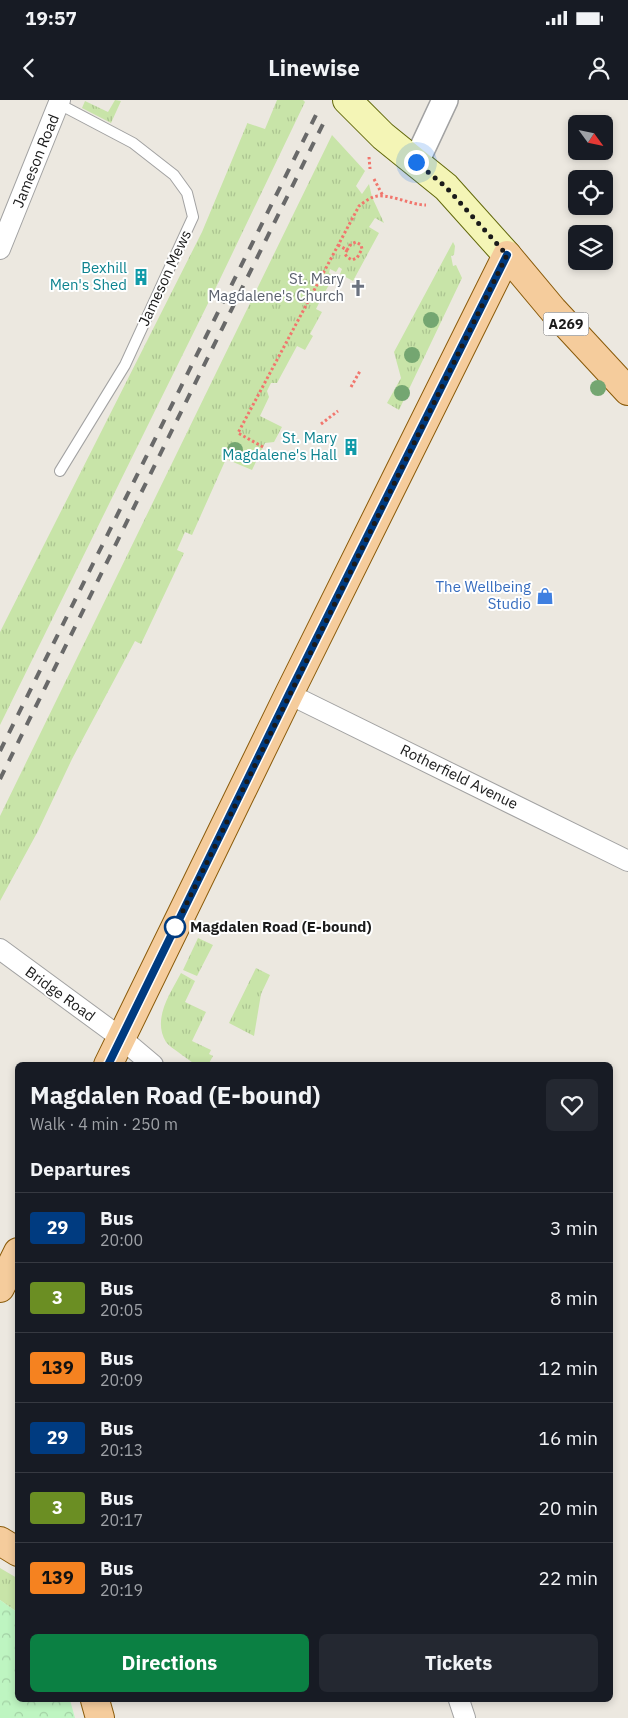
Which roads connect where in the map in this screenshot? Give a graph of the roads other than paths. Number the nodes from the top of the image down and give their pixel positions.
1 (347, 100) edge
2 (445, 100) edge
3 (59, 102) edge
4 (416, 162) junction
5 (0, 249) edge
6 (507, 255) junction
7 (628, 391) edge
8 (60, 471) dead end
9 (289, 694) junction
10 (628, 861) edge
11 (0, 949) edge
12 (121, 1038) junction
13 (109, 1062) edge
14 (149, 1062) edge
15 (15, 1258) edge
16 (0, 1288) edge
17 (0, 1541) edge
18 (15, 1550) edge
19 (95, 1702) edge
20 (460, 1702) edge
21 (100, 1718) edge
22 (464, 1718) edge

1 - 4 main road
2 - 4 street
3 - 5 street, Jameson Road
3 - 8 lane, Jameson Mews
4 - 6 main road
6 - 7 main road, A269
6 - 9 main road
9 - 10 street, Rotherfield Avenue
9 - 12 main road
11 - 12 street, Bridge Road
12 - 13 main road
12 - 14 street, Bridge Road
15 - 16 main road
17 - 18 main road
19 - 21 main road
20 - 22 street

